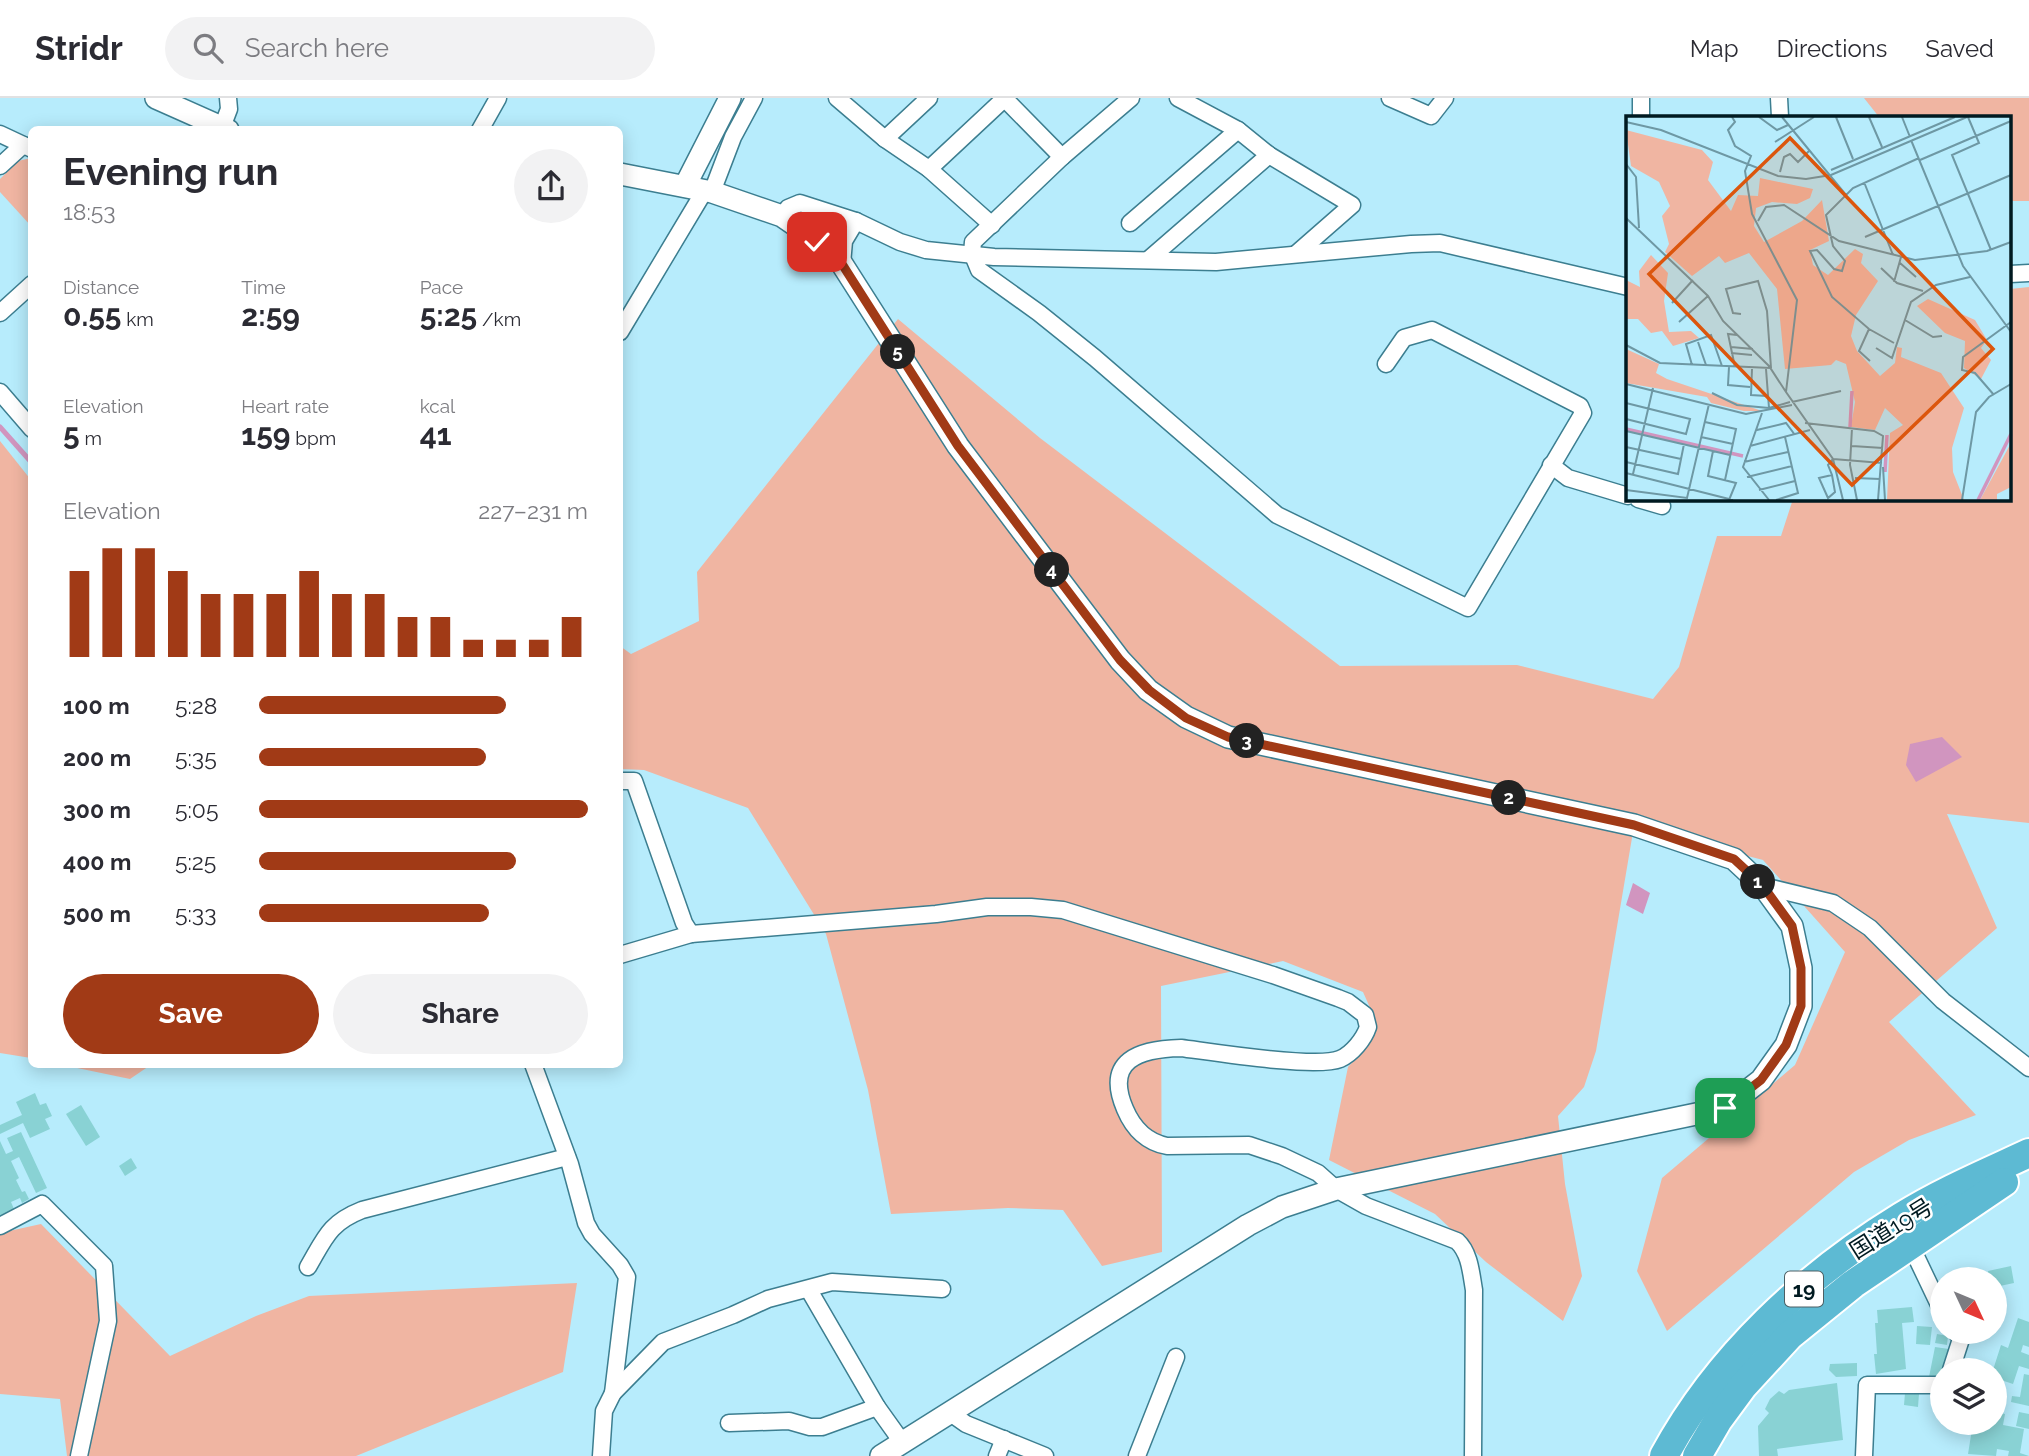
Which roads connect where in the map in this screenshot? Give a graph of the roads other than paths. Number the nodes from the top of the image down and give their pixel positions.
1 (156, 98) edge
2 (228, 98) edge
3 (498, 98) edge
4 (730, 98) edge
5 (754, 98) edge
6 (929, 98) edge
7 (1130, 98) edge
8 (1178, 98) edge
9 (1390, 98) edge
10 (1444, 98) edge
11 (1642, 98) edge
12 (1779, 98) edge
13 (1004, 99) edge
14 (849, 101) edge
15 (1641, 116) edge
16 (1780, 116) edge
17 (217, 126) edge
18 (225, 126) edge
19 (482, 126) edge
20 (1238, 130) junction
21 (0, 134) edge
22 (885, 139) junction
23 (27, 147) edge
24 (1269, 155) junction
25 (1062, 158) junction
26 (0, 166) edge
27 (929, 169) junction
28 (623, 175) edge
29 (701, 189) junction
30 (782, 216) junction
31 (856, 220) junction
32 (1130, 223) dead end
33 (992, 225) junction
34 (972, 253) junction
35 (1296, 254) junction
36 (1148, 260) junction
37 (842, 264) junction
38 (2029, 273) edge
39 (2011, 274) edge
40 (1626, 287) edge
41 (28, 288) edge
42 (0, 313) edge
43 (623, 327) edge
44 (1387, 365) dead end
45 (0, 392) edge
46 (28, 424) edge
47 (1551, 466) junction
48 (1626, 495) edge
49 (1641, 500) edge
50 (1661, 506) dead end
51 (623, 781) edge
52 (1763, 886) junction
53 (691, 934) junction
54 (623, 954) edge
55 (534, 1068) edge
56 (2029, 1068) edge
57 (2029, 1153) edge
58 (567, 1157) junction
59 (2029, 1168) edge
60 (1336, 1189) junction
61 (0, 1226) edge
62 (1910, 1244) junction
63 (307, 1268) dead end
64 (1930, 1286) edge
65 (942, 1289) dead end
66 (809, 1290) junction
67 (1176, 1357) dead end
68 (1930, 1385) edge
69 (613, 1393) junction
70 (877, 1406) junction
71 (949, 1412) junction
72 (729, 1423) dead end
73 (1004, 1439) junction
74 (902, 1441) junction
75 (79, 1456) edge
76 (601, 1456) edge
77 (881, 1456) edge
78 (997, 1456) edge
79 (1045, 1456) edge
80 (1137, 1456) edge
81 (1473, 1456) edge
82 (1664, 1456) edge
83 (1697, 1456) edge
84 (1864, 1456) edge

1 - 17 street
2 - 18 street
3 - 19 street
4 - 29 street
5 - 29 street
6 - 22 street
7 - 25 street
8 - 20 street
9 - 10 street
11 - 15 street
12 - 16 street
13 - 25 street
13 - 27 street
14 - 22 street
20 - 24 street
20 - 32 street
21 - 23 street
22 - 27 street
23 - 26 street
24 - 35 street
24 - 36 street
25 - 33 street
27 - 33 street
28 - 29 street
29 - 30 street
29 - 43 street
30 - 31 street
30 - 37 street
31 - 34 street
31 - 37 street
33 - 34 street
34 - 36 street
34 - 47 street
35 - 36 street
35 - 40 street
37 - 52 street
38 - 39 street
41 - 42 street
44 - 47 street
45 - 46 street
47 - 48 street
49 - 50 street
51 - 53 street
52 - 56 street
52 - 60 street
53 - 54 street
53 - 60 street
55 - 58 street
57 - 82 highway, 国道19号 / 19
58 - 63 street
58 - 69 street
59 - 62 highway, 国道19号 / 19
60 - 71 street
60 - 81 street
61 - 75 street
62 - 64 street
62 - 83 highway, 国道19号 / 19
65 - 66 street
66 - 69 street
66 - 70 street
67 - 80 street
68 - 84 street
69 - 76 street
70 - 72 street
70 - 74 street
71 - 73 street
71 - 74 street
73 - 78 street
73 - 79 street
74 - 77 street

